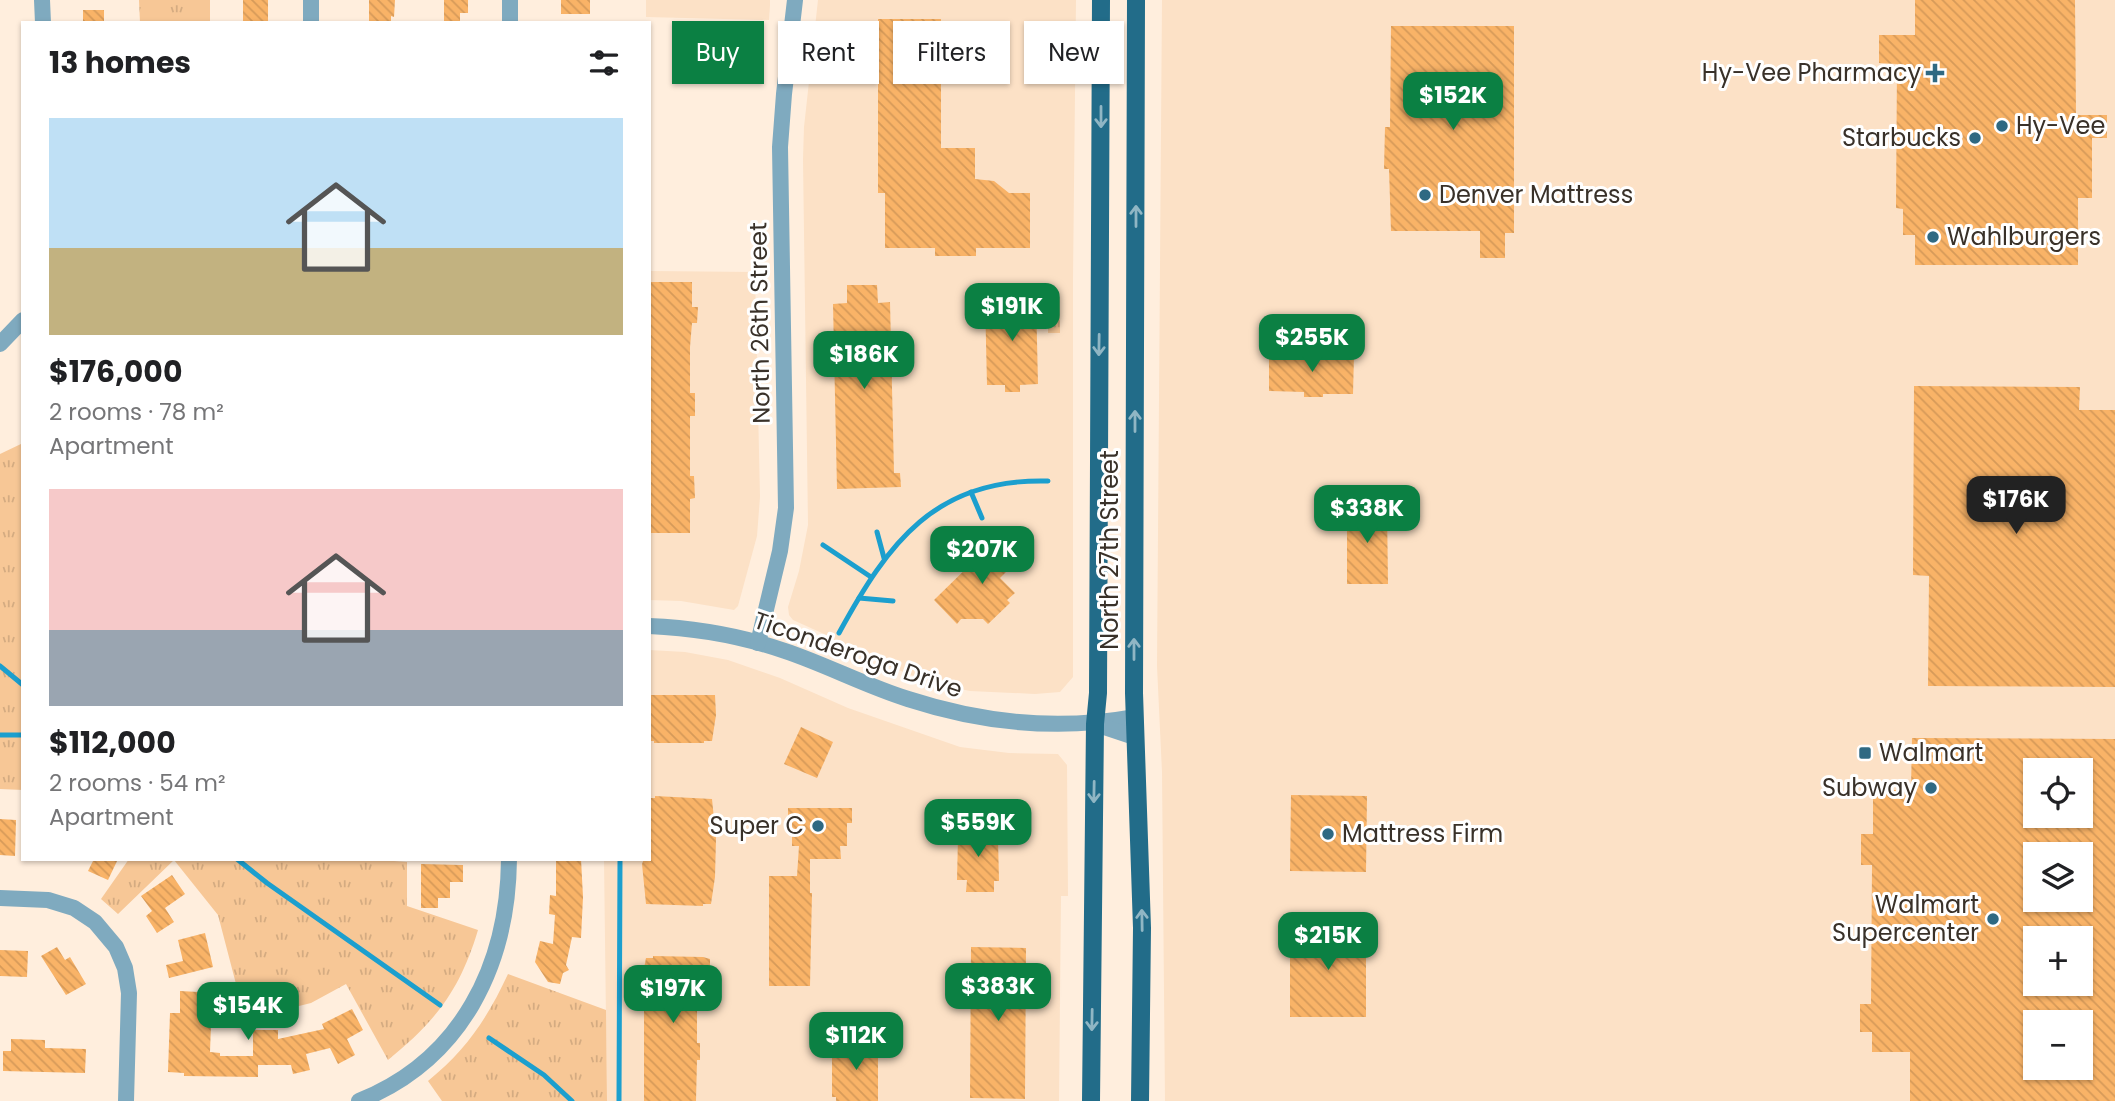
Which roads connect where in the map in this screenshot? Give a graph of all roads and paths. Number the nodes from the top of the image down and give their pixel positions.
1 (41, 0) edge
2 (311, 0) edge
3 (510, 0) edge
4 (795, 0) edge
5 (1101, 0) edge
6 (1136, 0) edge
7 (43, 21) edge
8 (311, 21) edge
9 (510, 21) edge
10 (21, 322) edge
11 (0, 344) edge
12 (651, 626) edge
13 (758, 643) junction
14 (1134, 717) junction
15 (1095, 724) junction
16 (1134, 737) junction
17 (509, 861) edge
18 (0, 898) edge
19 (126, 1101) edge
20 (359, 1101) edge
21 (1091, 1101) edge
22 (1140, 1101) edge

1 - 7 street
2 - 8 street
3 - 9 street
4 - 13 street, North 26th Street
5 -> 15 main road, North 27th Street
14 -> 6 main road, North 27th Street
10 - 11 street
12 - 13 street, Ticonderoga Drive
13 - 15 street, Ticonderoga Drive
14 - 15 street, Ticonderoga Drive
14 - 16 main road, North 27th Street
15 - 16 street, Ticonderoga Drive
15 -> 21 main road, North 27th Street
22 -> 16 main road, North 27th Street
17 - 20 street
18 - 19 street

